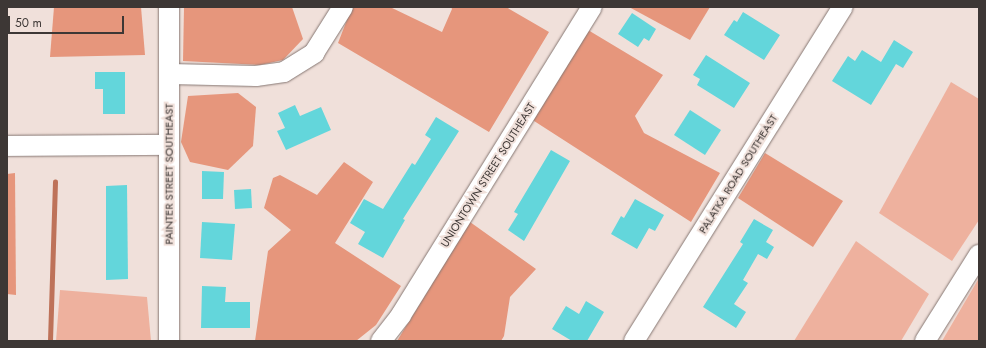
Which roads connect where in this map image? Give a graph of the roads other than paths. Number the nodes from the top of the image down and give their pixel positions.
1 (169, 7) edge
2 (342, 7) edge
3 (592, 7) edge
4 (842, 7) edge
5 (170, 74) junction
6 (7, 146) edge
7 (169, 146) junction
8 (979, 255) edge
9 (169, 341) edge
10 (381, 341) edge
11 (634, 341) edge
12 (925, 341) edge

1 - 5 street, PAINTER STREET SOUTHEAST
2 - 5 street
3 - 10 street, UNIONTOWN STREET SOUTHEAST
4 - 11 street, PALATKA ROAD SOUTHEAST
5 - 7 street, PAINTER STREET SOUTHEAST
6 - 7 street
7 - 9 street, PAINTER STREET SOUTHEAST
8 - 12 street

